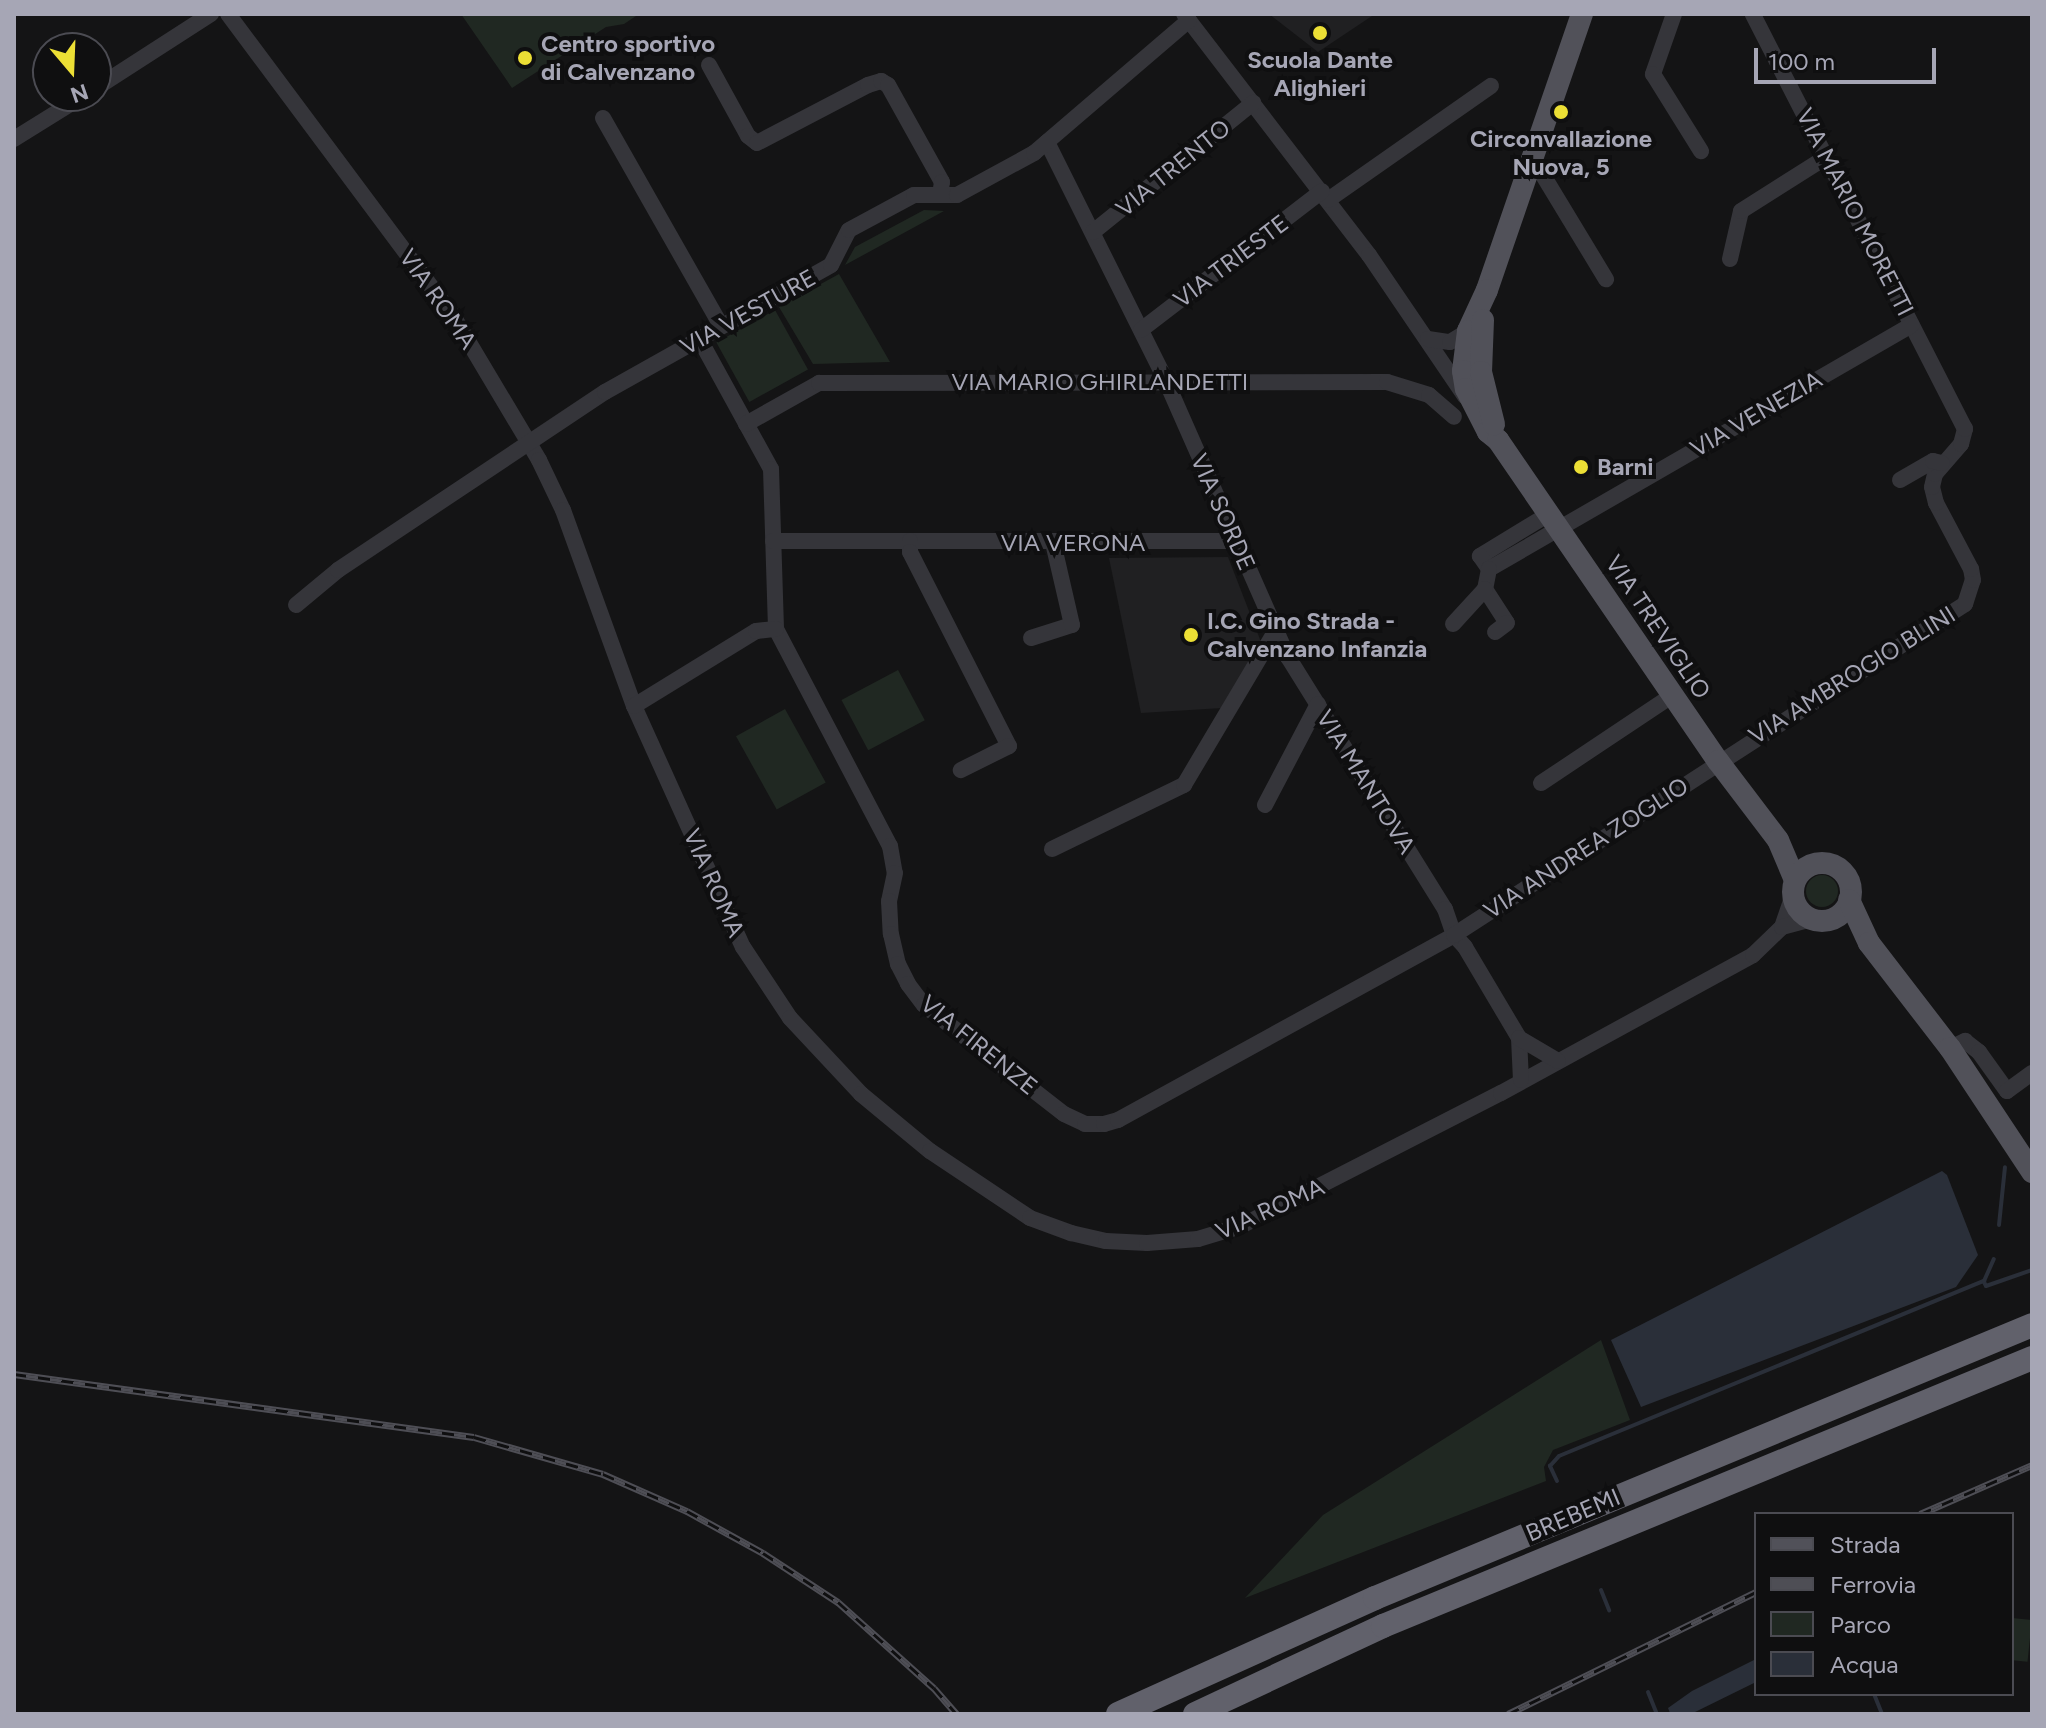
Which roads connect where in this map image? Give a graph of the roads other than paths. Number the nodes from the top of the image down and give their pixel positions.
1 (211, 14) edge
2 (228, 14) edge
3 (1582, 14) edge
4 (1674, 14) edge
5 (1753, 14) edge
6 (1186, 17) edge
7 (709, 65) dead end
8 (112, 78) edge
9 (1491, 86) dead end
10 (1253, 103) junction
11 (57, 112) edge
12 (603, 118) dead end
13 (14, 139) edge
14 (1047, 142) junction
15 (1701, 151) dead end
16 (1532, 157) junction
17 (1826, 157) junction
18 (940, 194) junction
19 (1325, 196) junction
20 (1093, 232) junction
21 (1730, 259) dead end
22 (1606, 279) dead end
23 (1487, 290) junction
24 (1912, 325) junction
25 (721, 326) junction
26 (1141, 330) junction
27 (1468, 331) junction
28 (699, 338) junction
29 (1431, 342) junction
30 (1166, 381) junction
31 (1468, 389) junction
32 (746, 424) junction
33 (528, 442) junction
34 (1942, 463) junction
35 (1900, 480) dead end
36 (1554, 521) junction
37 (773, 541) junction
38 (910, 541) junction
39 (1236, 541) junction
40 (1053, 543) junction
41 (1485, 589) junction
42 (296, 605) dead end
43 (1453, 624) dead end
44 (776, 629) junction
45 (1276, 630) junction
46 (1495, 632) dead end
47 (1031, 638) dead end
48 (1673, 695) junction
49 (1318, 704) junction
50 (634, 706) junction
51 (1718, 761) junction
52 (961, 770) dead end
53 (1541, 783) dead end
54 (1265, 805) dead end
55 (1778, 840) junction
56 (1052, 849) dead end
57 (1815, 863) junction
58 (1794, 888) junction
59 (1849, 900) junction
60 (1819, 919) junction
61 (1782, 927) junction
62 (1454, 935) junction
63 (1869, 943) junction
64 (1519, 1038) junction
65 (1950, 1048) junction
66 (1558, 1061) junction
67 (2032, 1073) edge
68 (1521, 1080) junction
69 (2032, 1172) edge
70 (2032, 1325) edge
71 (2032, 1358) edge
72 (1118, 1714) edge
73 (1195, 1714) edge

1 - 8 street
2 - 33 street, VIA ROMA
3 - 16 main road
4 - 15 street
5 - 17 street, VIA MARIO MORETTI
6 - 10 street
6 - 14 street, VIA VESTURE
7 - 18 street
9 - 19 street, VIA TRIESTE
10 - 19 street
10 - 20 street, VIA TRENTO
11 - 13 street
12 - 25 street
14 - 18 street, VIA VESTURE
14 - 20 street, VIA SORDE
16 - 22 street
16 - 23 main road
17 - 21 street
17 - 24 street, VIA MARIO MORETTI
18 - 25 street, VIA VESTURE
19 - 26 street, VIA TRIESTE
19 - 29 street
20 - 26 street, VIA SORDE
23 - 27 main road
23 - 31 main road
24 - 34 street, VIA AMBROGIO BLINI
24 - 36 street, VIA VENEZIA
25 - 28 street, VIA VESTURE
26 - 30 street, VIA SORDE
27 - 29 street
27 - 31 main road
28 - 32 street, VIA FIRENZE
28 - 33 street, VIA VESTURE
29 - 31 street
30 - 31 street, VIA MARIO GHIRLANDETTI
30 - 32 street, VIA MARIO GHIRLANDETTI
30 - 39 street, VIA SORDE
31 - 36 main road, VIA TREVIGLIO
32 - 37 street, VIA FIRENZE
33 - 42 street, VIA VESTURE
33 - 50 street, VIA ROMA
34 - 35 street
34 - 51 street, VIA AMBROGIO BLINI
36 - 41 street
36 - 48 main road, VIA TREVIGLIO
37 - 38 street, VIA VERONA
37 - 44 street, VIA FIRENZE
38 - 40 street, VIA VERONA
38 - 52 street
39 - 40 street, VIA VERONA
39 - 45 street, VIA SORDE
40 - 47 street
41 - 43 street
41 - 46 street
44 - 50 street
44 - 62 street, VIA FIRENZE
45 - 49 street, VIA MANTOVA
45 - 56 street
48 - 51 main road, VIA TREVIGLIO
48 - 53 street
49 - 54 street
49 - 62 street, VIA MANTOVA
50 - 68 street, VIA ROMA
51 - 55 main road, VIA TREVIGLIO
51 - 62 street, VIA ANDREA ZOGLIO
55 - 57 main road, VIA TREVIGLIO
55 - 58 main road, VIA TREVIGLIO
57 - 58 main road
57 - 59 main road, VIA TREVIGLIO
58 - 60 main road, VIA TREVIGLIO
58 - 61 street, VIA ROMA
59 - 60 main road
59 - 63 main road, VIA TREVIGLIO
60 - 61 street, VIA ROMA
60 - 63 main road, VIA TREVIGLIO
61 - 66 street, VIA ROMA
62 - 64 street
63 - 65 main road, VIA TREVIGLIO
64 - 66 street
64 - 68 street
65 - 67 street
65 - 69 main road, VIA TREVIGLIO
66 - 68 street, VIA ROMA
70 - 72 highway, BREBEMI
71 - 73 highway, BREBEMI

